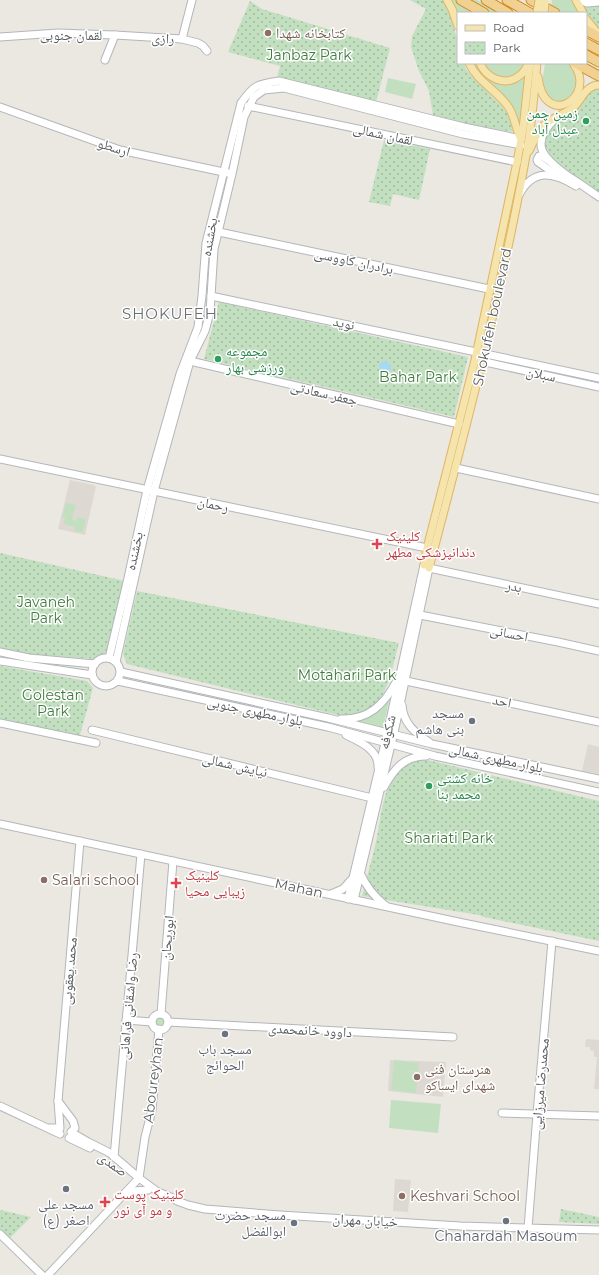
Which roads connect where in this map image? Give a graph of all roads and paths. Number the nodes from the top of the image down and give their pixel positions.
1 (192, 0) edge
2 (447, 0) edge
3 (461, 0) edge
4 (486, 0) edge
5 (507, 0) edge
6 (531, 0) edge
7 (576, 0) edge
8 (581, 0) edge
9 (543, 1) edge
10 (599, 2) edge
11 (482, 12) edge
12 (506, 12) edge
13 (528, 12) edge
14 (538, 12) edge
15 (544, 12) edge
16 (553, 12) edge
17 (582, 12) edge
18 (587, 20) edge
19 (457, 23) edge
20 (587, 30) edge
21 (115, 35) junction
22 (599, 36) edge
23 (0, 37) edge
24 (182, 39) junction
25 (587, 44) edge
26 (599, 50) edge
27 (207, 51) dead end
28 (587, 56) edge
29 (105, 60) dead end
30 (599, 62) edge
31 (470, 64) edge
32 (481, 64) edge
33 (529, 64) edge
34 (530, 64) edge
35 (537, 64) edge
36 (537, 64) edge
37 (575, 64) edge
38 (576, 64) edge
39 (599, 76) edge
40 (599, 85) edge
41 (248, 106) junction
42 (0, 107) edge
43 (561, 114) junction
44 (521, 142) junction
45 (526, 155) junction
46 (549, 161) junction
47 (518, 162) junction
48 (224, 172) junction
49 (232, 174) junction
50 (560, 178) junction
51 (599, 197) edge
52 (517, 199) junction
53 (599, 202) edge
54 (218, 232) junction
55 (489, 289) junction
56 (211, 296) junction
57 (476, 351) junction
58 (485, 353) junction
59 (475, 360) junction
60 (190, 361) junction
61 (482, 362) junction
62 (599, 378) edge
63 (599, 387) edge
64 (459, 424) junction
65 (0, 459) edge
66 (456, 468) junction
67 (150, 490) junction
68 (599, 500) edge
69 (426, 548) junction
70 (426, 567) junction
71 (599, 604) edge
72 (420, 615) junction
73 (599, 651) edge
74 (0, 652) edge
75 (109, 658) junction
76 (0, 661) edge
77 (116, 662) junction
78 (94, 664) junction
79 (121, 672) junction
80 (400, 673) junction
81 (92, 675) junction
82 (118, 681) junction
83 (406, 681) junction
84 (403, 693) junction
85 (328, 718) junction
86 (599, 722) edge
87 (0, 723) edge
88 (328, 727) junction
89 (95, 731) dead end
90 (390, 734) junction
91 (92, 743) dead end
92 (388, 743) junction
93 (432, 744) junction
94 (434, 756) junction
95 (377, 777) junction
96 (599, 779) edge
97 (599, 792) edge
98 (380, 794) junction
99 (372, 798) junction
100 (0, 824) edge
101 (80, 841) junction
102 (141, 854) junction
103 (173, 861) junction
104 (357, 872) junction
105 (328, 894) junction
106 (351, 899) junction
107 (388, 907) junction
108 (552, 941) junction
109 (599, 951) edge
110 (161, 1014) junction
111 (126, 1020) junction
112 (152, 1022) junction
113 (168, 1022) junction
114 (159, 1029) junction
115 (453, 1037) dead end
116 (58, 1101) junction
117 (0, 1106) edge
118 (502, 1114) dead end
119 (537, 1114) junction
120 (599, 1116) edge
121 (73, 1121) junction
122 (60, 1131) junction
123 (70, 1135) junction
124 (88, 1142) junction
125 (114, 1157) junction
126 (138, 1179) junction
127 (148, 1190) junction
128 (122, 1196) junction
129 (177, 1202) junction
130 (528, 1228) junction
131 (599, 1230) edge
132 (0, 1234) edge
133 (42, 1275) edge
134 (48, 1275) edge

1 - 24 main road
2 - 19 main road
3 - 11 highway
4 - 12 highway
5 - 13 highway
6 - 16 highway
7 - 17 main road
8 - 10 main road
9 - 14 main road, bridge
9 - 15 main road, bridge
18 - 22 main road
20 - 22 highway
21 - 23 main road, لقمان جنوبی
21 - 24 main road, رازی
21 - 29 main road, لقمان جنوبی
24 - 27 main road, رازی
25 - 26 highway
28 - 30 highway
31 - 44 main road
32 - 33 main road
34 - 44 main road, Shokufeh boulevard
35 - 37 main road
36 - 45 main road, Shokufeh boulevard
38 - 39 highway
40 - 43 main road
41 - 44 main road, بخشنده
41 - 47 main road, لقمان شمالی
41 - 49 main road, بخشنده
42 - 48 main road, ارسطو
43 - 45 main road
43 - 46 main road
44 - 47 main road, Shokufeh boulevard
44 - 48 main road, بخشنده
45 - 52 main road, Shokufeh boulevard
46 - 50 main road
46 - 51 main road
47 - 55 main road, Shokufeh boulevard
48 - 49 main road, ارسطو
48 - 67 main road, بخشنده
49 - 54 main road, بخشنده
50 - 52 main road
50 - 53 main road
52 - 58 main road, Shokufeh boulevard
54 - 55 main road, برادران کاووسی
54 - 56 main road, بخشنده
55 - 57 main road, Shokufeh boulevard
56 - 57 main road, نوید
56 - 60 main road, بخشنده
57 - 58 main road, نوید
57 - 59 main road, Shokufeh boulevard
58 - 61 main road, Shokufeh boulevard
58 - 62 main road, سبلان
59 - 61 main road, سبلان
59 - 64 main road, Shokufeh boulevard
60 - 64 main road, جعفر سعادتی
60 - 67 main road, بخشنده
61 - 63 main road, سبلان
61 - 66 main road, Shokufeh boulevard
64 - 69 main road, Shokufeh boulevard
65 - 67 main road, رحمان
66 - 68 main road
66 - 70 main road, Shokufeh boulevard
67 - 69 main road, رحمان
67 - 75 main road, بخشنده
67 - 77 main road, بخشنده
69 - 70 main road, Shokufeh boulevard
70 - 71 main road, بدر
70 - 72 main road, شکوفه
70 - 80 main road, شکوفه
72 - 73 main road, احسانی
72 - 83 main road, شکوفه
74 - 78 main road
75 - 77 main road
75 - 78 main road
76 - 81 main road
77 - 79 main road
78 - 81 main road
79 - 82 main road
79 - 85 main road, بلوار مطهری جنوبی
80 - 85 main road
80 - 90 main road, شکوفه
81 - 82 main road
82 - 88 main road, بلوار مطهری جنوبی
83 - 84 main road, شکوفه
83 - 86 main road, احد
84 - 90 main road, شکوفه
84 - 93 main road
85 - 90 main road, بلوار مطهری جنوبی
87 - 91 main road
88 - 92 main road, بلوار مطهری جنوبی
88 - 95 main road
89 - 99 main road, نیایش شمالی
90 - 92 main road, شکوفه
90 - 93 main road, بلوار مطهری شمالی
92 - 94 main road, بلوار مطهری شمالی
92 - 95 main road, شکوفه
92 - 98 main road, شکوفه
93 - 96 main road, بلوار مطهری شمالی
94 - 97 main road, بلوار مطهری شمالی
94 - 98 main road
95 - 99 main road, شکوفه
98 - 104 main road, شکوفه
99 - 104 main road, شکوفه
100 - 101 main road, Mahan
101 - 102 main road, Mahan
101 - 116 main road, محمد یعقوبی
102 - 103 main road, Mahan
102 - 111 main road, رضا واشقانی فراهانی
103 - 105 main road, Mahan
103 - 110 main road, ابوریحان
104 - 105 main road
104 - 106 main road, شکوفه
104 - 107 main road
105 - 106 main road, Mahan
106 - 107 main road, Mahan
107 - 108 main road, Mahan
108 - 109 main road, Mahan
108 - 119 main road, محمدرضا میرزایی
110 - 112 main road
110 - 113 main road
111 - 112 main road
111 - 125 main road, رضا واشقانی فراهانی
112 - 114 main road
113 - 114 main road
113 - 115 main road, داوود خانمحمدی
114 - 126 main road, Aboureyhan
116 - 121 main road
116 - 122 main road, محمد یعقوبی
117 - 122 main road
118 - 119 main road
119 - 120 main road
119 - 130 main road, محمدرضا میرزایی
121 - 123 main road
121 - 124 main road
122 - 123 main road
123 - 124 main road, صمدی
123 - 126 main road, صمدی
124 - 125 main road, صمدی
125 - 126 main road, صمدی
126 - 127 main road, صمدی
126 - 128 main road
126 - 129 main road, خیابان مهران
127 - 128 main road
127 - 129 main road, صمدی
128 - 134 main road
129 - 130 main road, خیابان مهران
130 - 131 main road, خیابان مهران
132 - 133 main road

